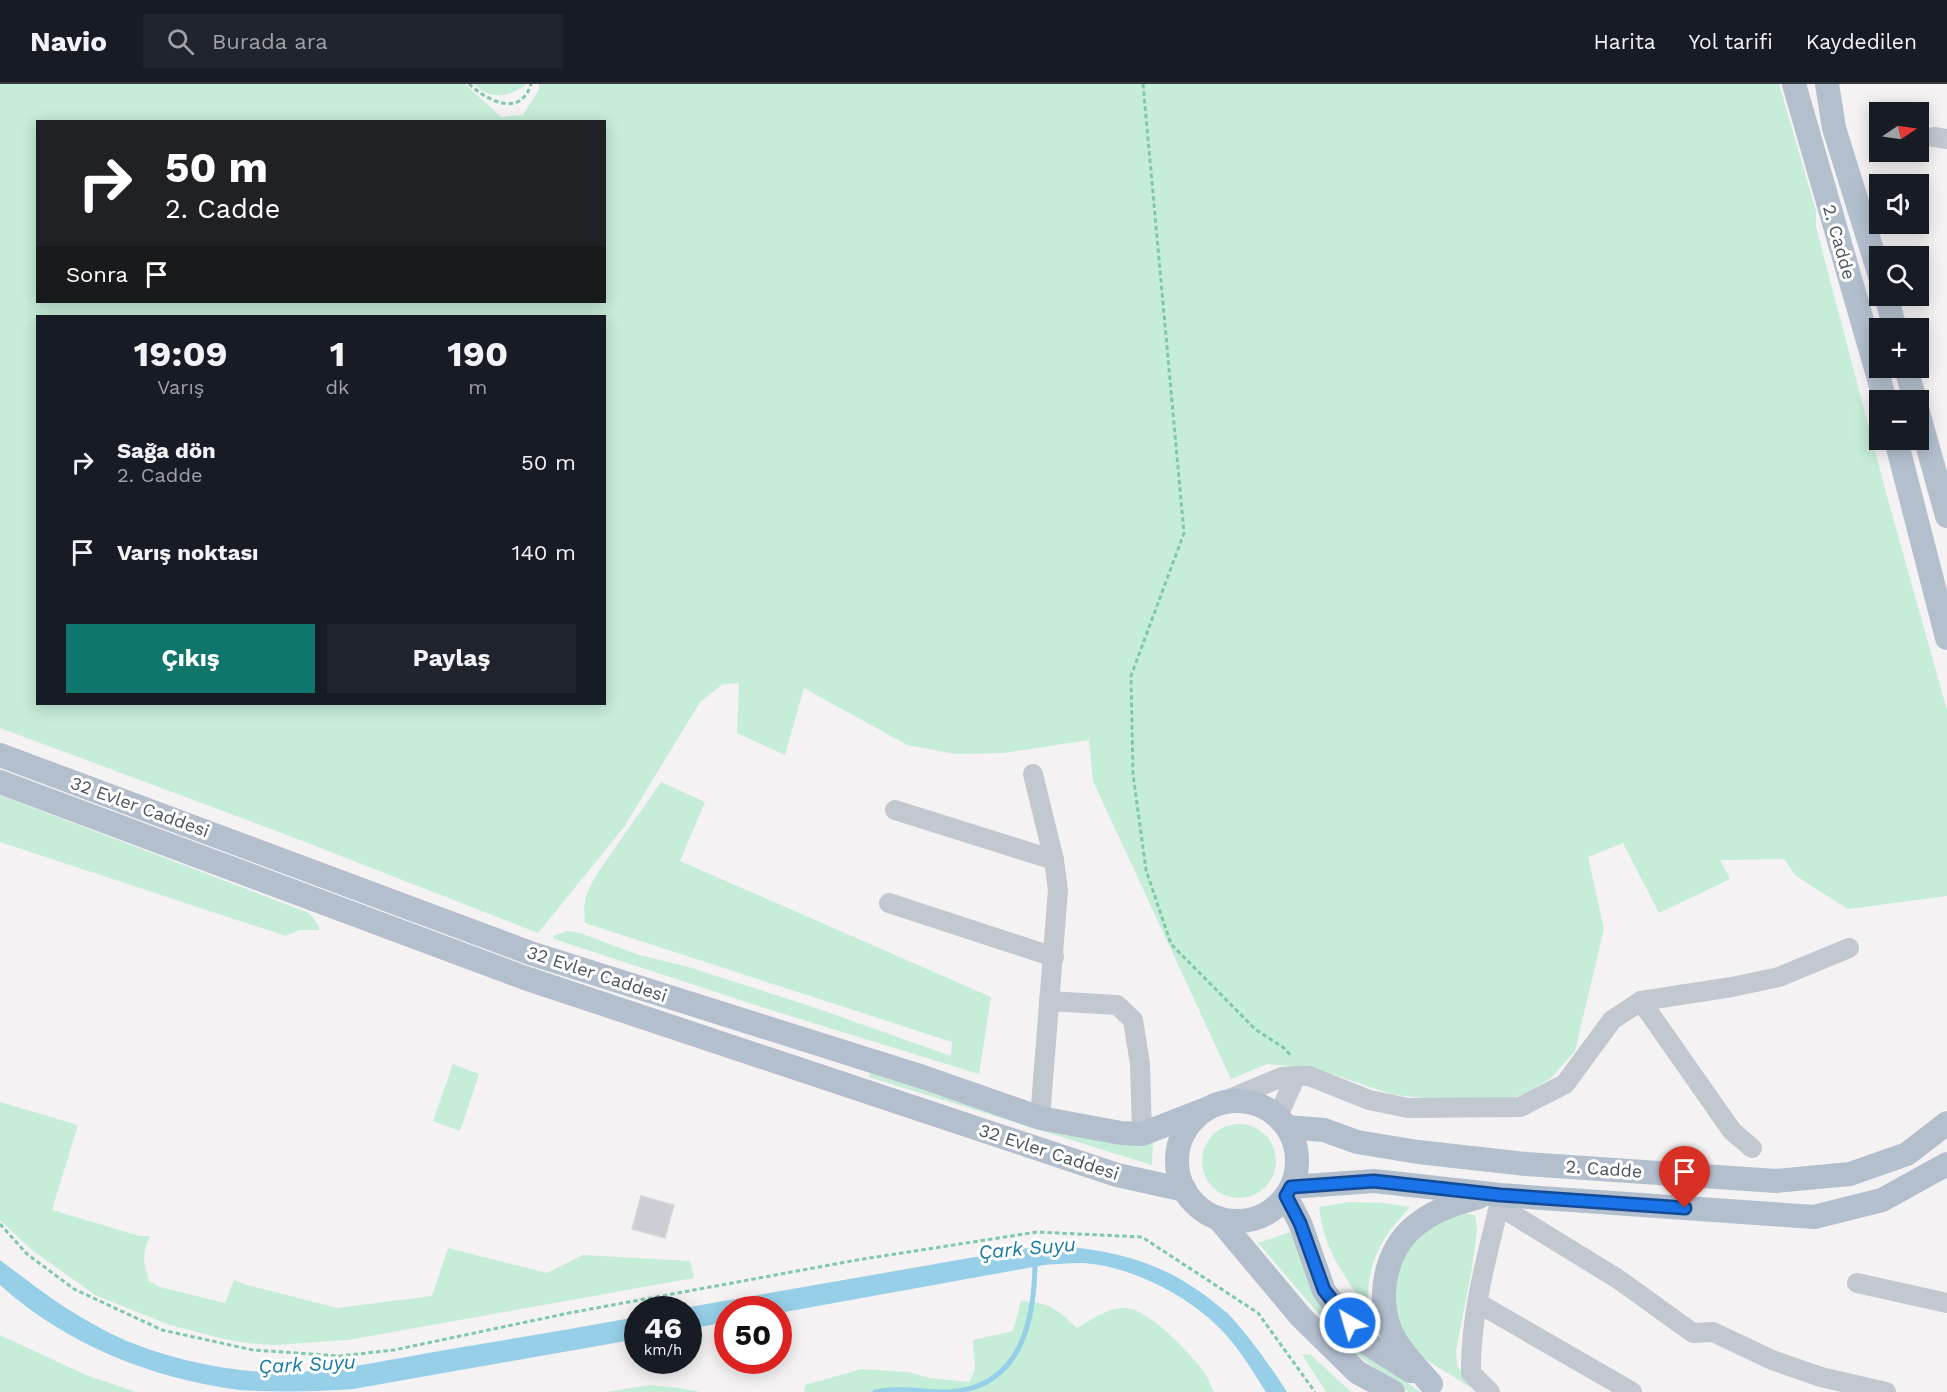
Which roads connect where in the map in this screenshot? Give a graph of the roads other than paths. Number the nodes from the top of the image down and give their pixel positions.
1 (1794, 84) edge
2 (1827, 84) edge
3 (1871, 246) edge
4 (1882, 390) edge
5 (1899, 450) edge
6 (1929, 450) edge
7 (1947, 516) edge
8 (1947, 638) edge
9 (0, 755) edge
10 (1033, 774) dead end
11 (0, 782) edge
12 (895, 810) dead end
13 (1054, 860) junction
14 (889, 903) dead end
15 (1849, 948) dead end
16 (1054, 957) junction
17 (1049, 1001) junction
18 (1641, 1001) junction
19 (1303, 1076) junction
20 (1213, 1106) junction
21 (1040, 1118) junction
22 (1282, 1122) junction
23 (1947, 1124) edge
24 (1142, 1134) junction
25 (1752, 1148) dead end
26 (1947, 1164) edge
27 (1185, 1190) junction
28 (1289, 1192) junction
29 (1496, 1198) junction
30 (1218, 1218) junction
31 (1857, 1283) dead end
32 (1947, 1303) edge
33 (1478, 1304) junction
34 (1437, 1388) edge
35 (1393, 1392) edge
36 (1490, 1392) edge
37 (1632, 1392) edge
38 (1886, 1392) edge

1 - 4 main road, 2. Cadde
2 - 3 main road, 2. Cadde
5 - 8 main road
6 - 7 main road
9 - 21 main road, 32 Evler Caddesi
10 - 13 street
11 - 27 main road, 32 Evler Caddesi
12 - 13 street
13 - 16 street
14 - 16 street
15 - 18 street
16 - 17 street
17 - 21 street
17 - 24 street
18 - 19 street
18 - 25 street
19 - 20 street
19 - 22 street
20 - 22 main road
20 - 24 main road, 32 Evler Caddesi
20 - 27 main road
21 - 24 main road, 32 Evler Caddesi
22 - 23 main road, 2. Cadde
22 - 28 main road
26 - 29 main road, 2. Cadde
27 - 30 main road
28 - 29 main road, 2. Cadde
28 - 30 main road
28 - 34 main road
29 - 33 street
29 - 34 main road
29 - 38 street
30 - 35 main road
31 - 32 street
33 - 36 street
33 - 37 street

